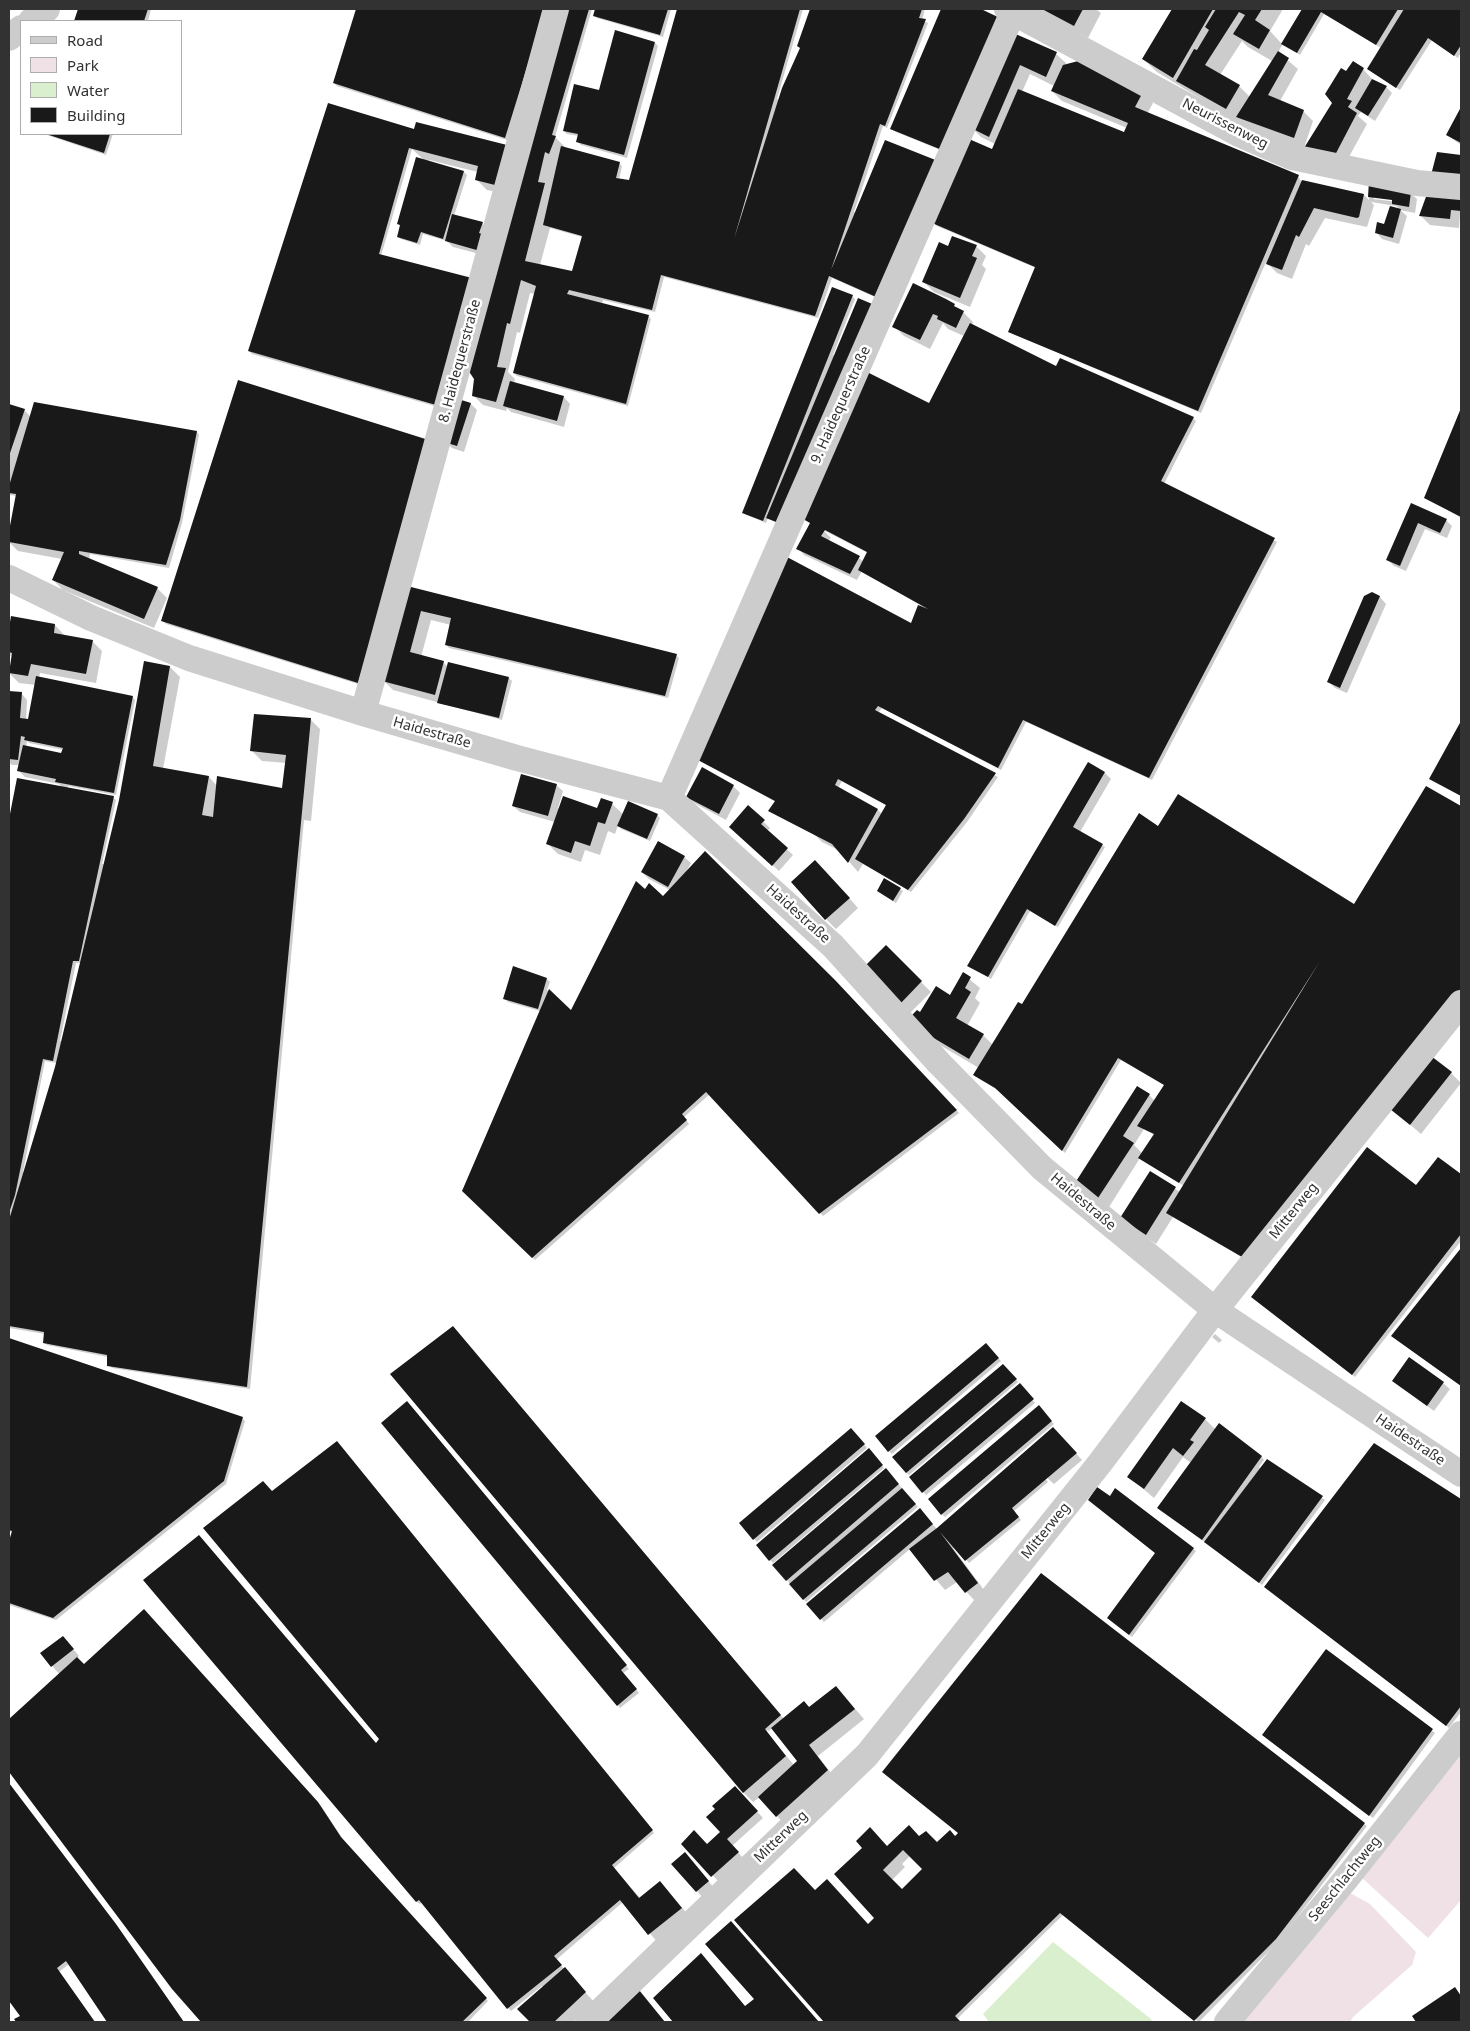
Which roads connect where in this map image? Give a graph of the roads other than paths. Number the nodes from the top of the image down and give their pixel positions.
1 (47, 9) edge
2 (556, 9) edge
3 (1010, 10) edge
4 (32, 20) edge
5 (20, 29) edge
6 (9, 38) edge
7 (1461, 187) edge
8 (9, 578) edge
9 (363, 713) junction
10 (669, 798) junction
11 (1461, 1003) edge
12 (1215, 1310) junction
13 (1461, 1474) edge
14 (1461, 1734) edge
15 (589, 2022) edge
16 (1227, 2022) edge

1 - 4 street
2 - 9 street, 8. Haidequerstraße
3 - 7 street, Neurissenweg
3 - 10 street, 9. Haidequerstraße
5 - 6 street
8 - 9 street, Haidestraße
9 - 10 street, Haidestraße
10 - 12 street, Haidestraße
11 - 12 street, Mitterweg
12 - 13 street, Haidestraße
12 - 15 street, Mitterweg
14 - 16 street, Seeschlachtweg

